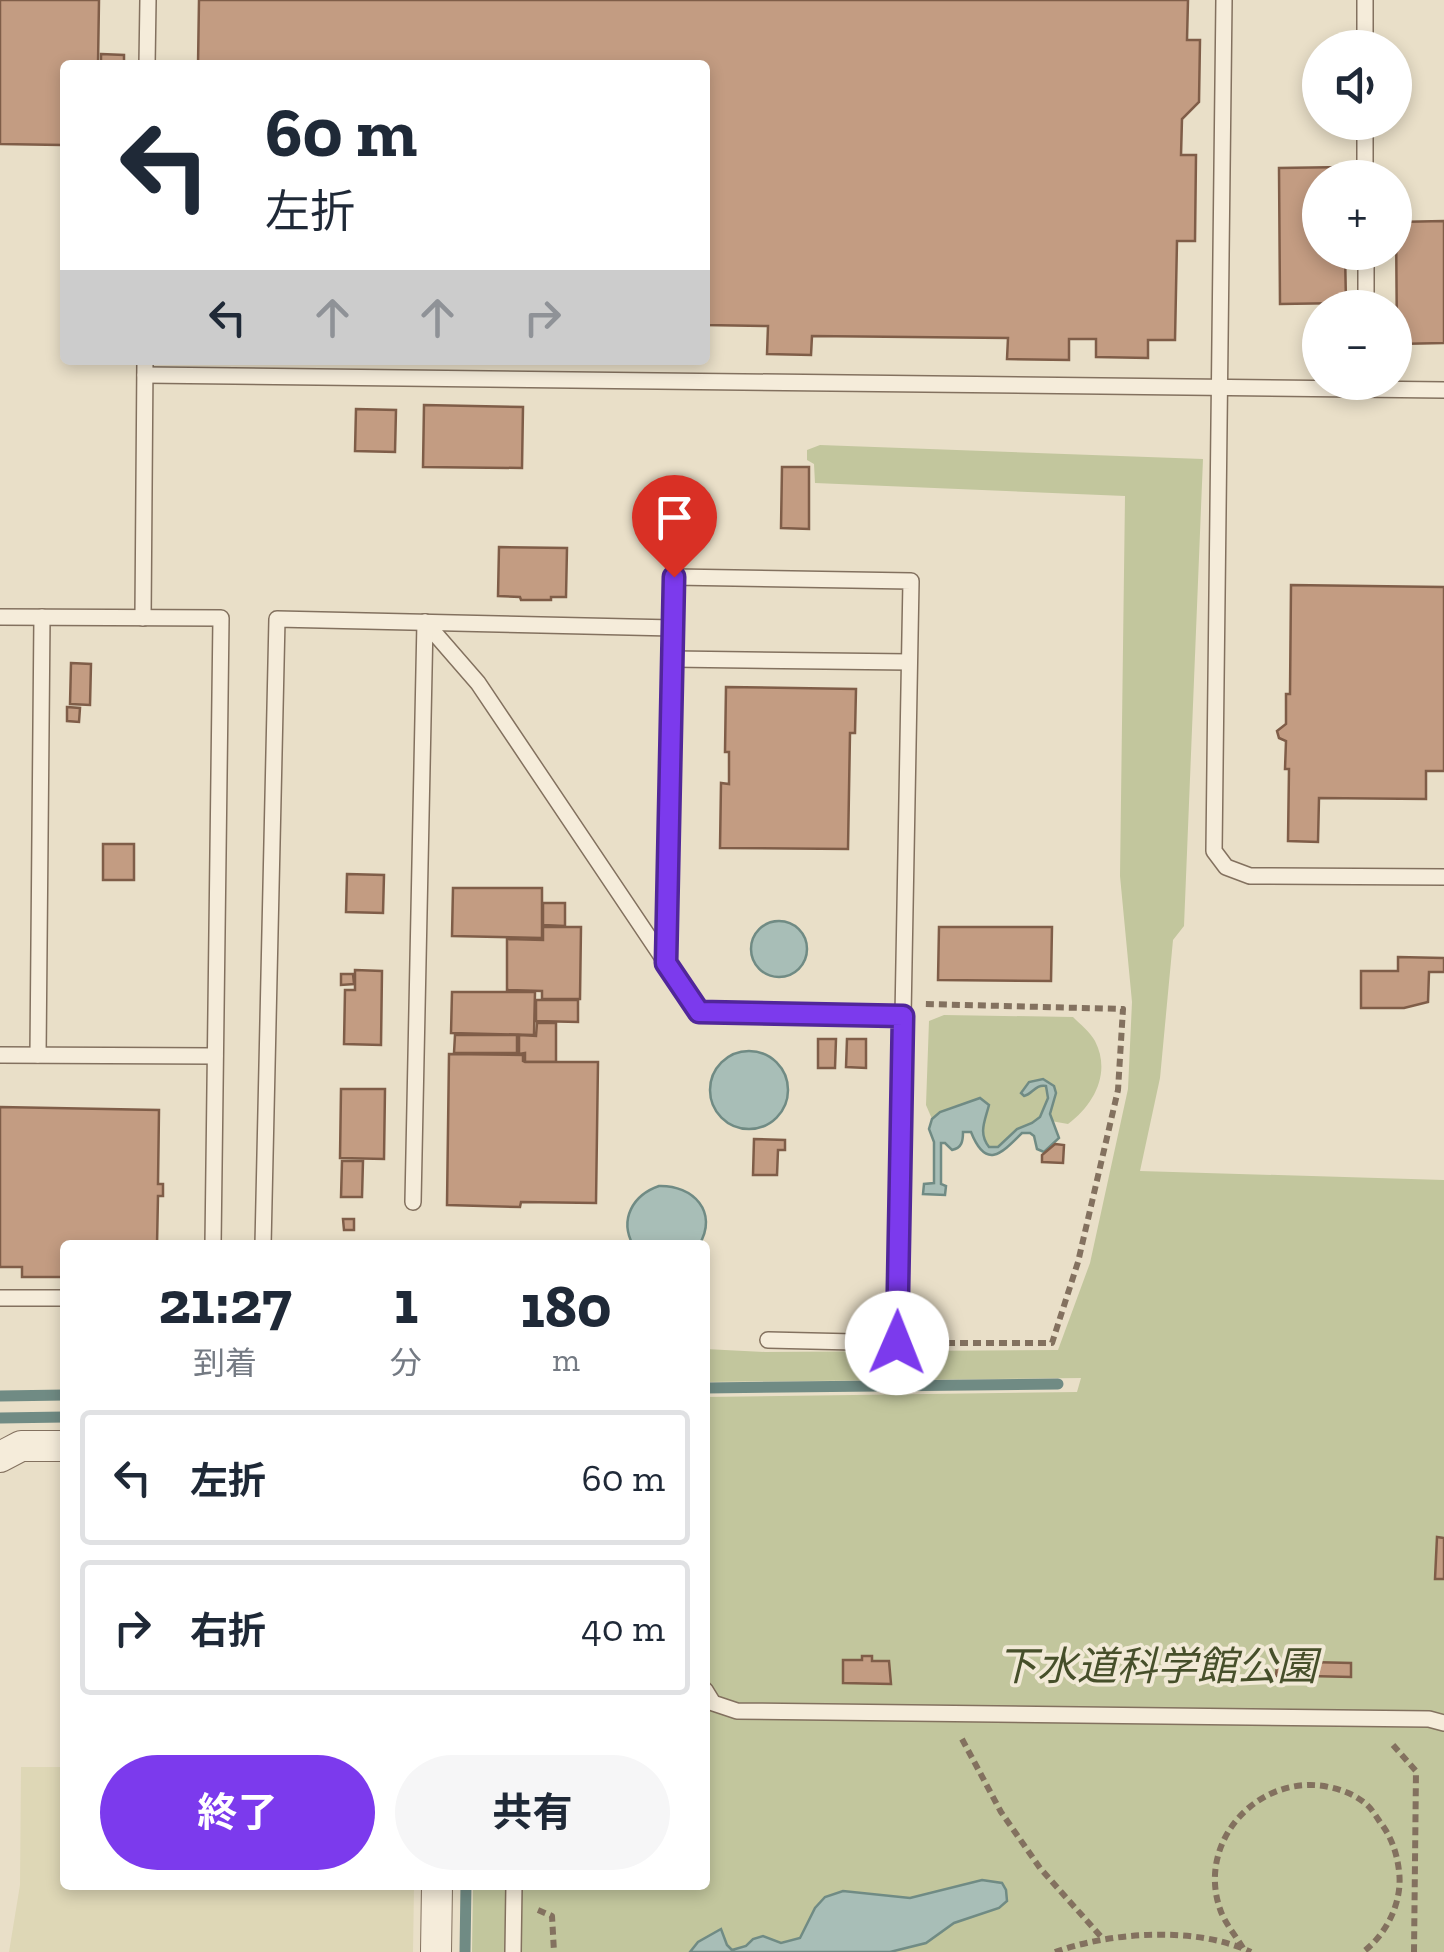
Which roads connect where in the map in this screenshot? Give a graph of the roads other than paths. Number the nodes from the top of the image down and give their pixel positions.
1 (148, 0) edge
2 (1224, 0) edge
3 (1365, 0) edge
4 (1365, 30) edge
5 (147, 60) edge
6 (145, 368) edge
7 (1302, 387) edge
8 (1220, 388) junction
9 (1412, 388) edge
10 (1444, 390) edge
11 (0, 617) edge
12 (42, 617) junction
13 (143, 618) junction
14 (425, 622) junction
15 (674, 628) junction
16 (672, 659) junction
17 (909, 662) junction
18 (1444, 877) edge
19 (666, 963) junction
20 (903, 1009) junction
21 (0, 1055) edge
22 (38, 1055) junction
23 (215, 1056) junction
24 (413, 1202) dead end
25 (214, 1240) edge
26 (263, 1240) edge
27 (0, 1298) edge
28 (60, 1298) edge
29 (768, 1340) dead end
30 (60, 1446) edge
31 (0, 1457) edge
32 (710, 1698) edge
33 (1444, 1723) edge
34 (437, 1890) edge
35 (514, 1890) edge
36 (436, 1952) edge
37 (513, 1952) edge

1 - 5 lane
2 - 8 lane
3 - 4 lane
6 - 8 lane
6 - 13 lane
7 - 8 lane
8 - 18 lane
9 - 10 lane
11 - 12 lane
12 - 13 lane
12 - 22 lane
13 - 23 lane
14 - 15 lane
14 - 19 lane
14 - 24 lane
14 - 26 lane
15 - 16 lane
15 - 17 lane
16 - 17 lane
16 - 19 lane
17 - 20 lane
19 - 20 lane
20 - 29 lane
21 - 22 lane
22 - 23 lane
23 - 25 lane
27 - 28 lane
30 - 31 street
32 - 33 lane
34 - 36 street
35 - 37 lane

